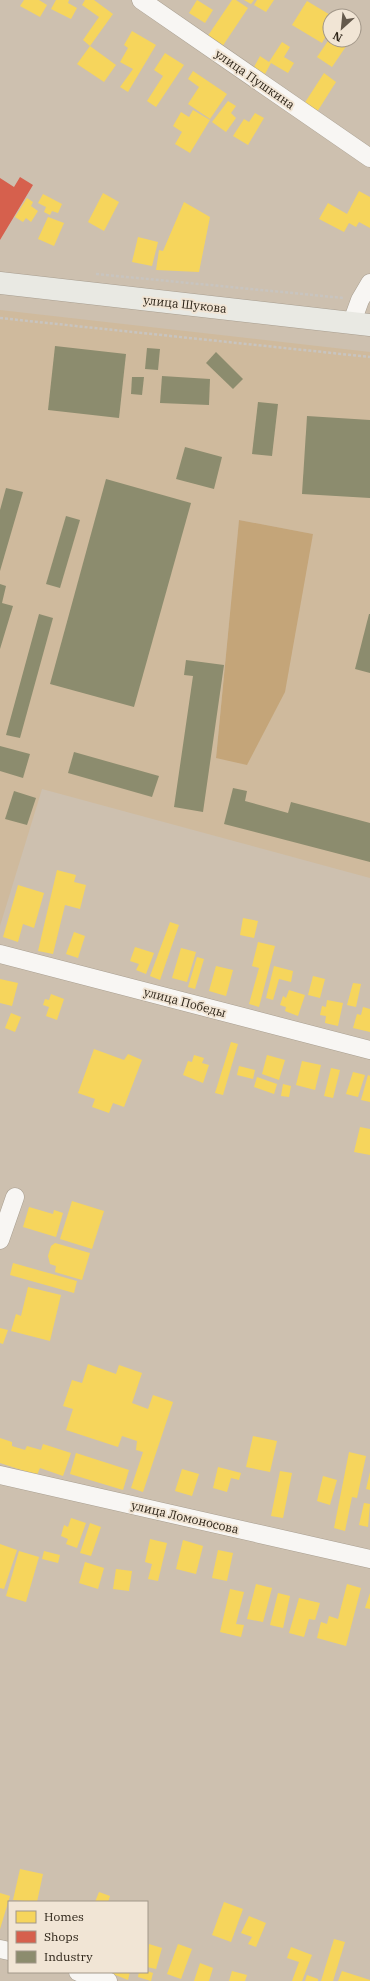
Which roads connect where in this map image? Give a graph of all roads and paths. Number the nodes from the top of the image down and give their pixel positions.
1 (141, 0) edge
2 (370, 158) edge
3 (94, 273) dead end
4 (0, 283) edge
5 (370, 283) edge
6 (360, 300) junction
7 (0, 318) edge
8 (361, 323) edge
9 (370, 357) edge
10 (0, 954) edge
11 (370, 1050) edge
12 (15, 1197) dead end
13 (0, 1240) edge
14 (0, 1475) edge
15 (370, 1559) edge
16 (81, 1973) edge
17 (108, 1981) edge

1 - 2 street, улица Пушкина
3 - 6 path
4 - 8 main road, улица Шукова
5 - 6 street
6 - 8 street
7 - 9 path
10 - 11 street, улица Победы
12 - 13 street
14 - 15 street, улица Ломоносова
16 - 17 street

